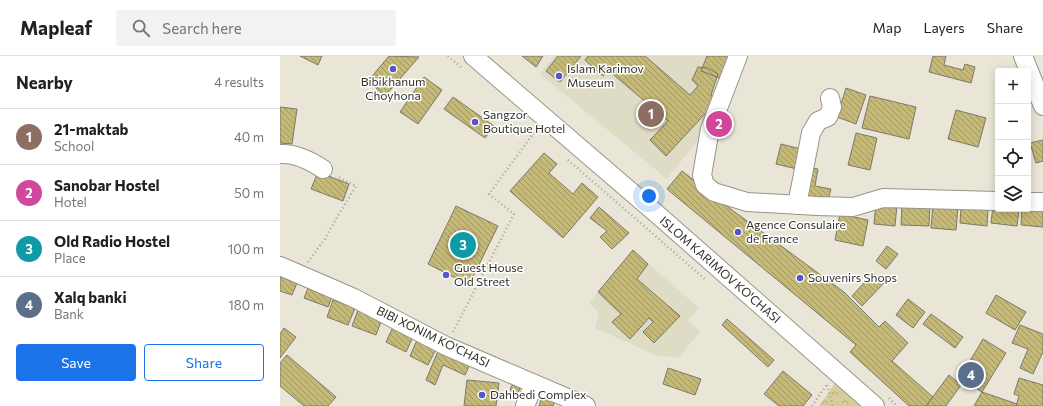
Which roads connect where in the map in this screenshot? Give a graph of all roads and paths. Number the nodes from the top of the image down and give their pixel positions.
1 (473, 56) edge
2 (738, 56) edge
3 (1023, 56) edge
4 (830, 98) dead end
5 (1043, 106) edge
6 (545, 118) junction
7 (280, 154) edge
8 (323, 169) joint
9 (995, 201) edge
10 (1031, 202) edge
11 (1043, 202) edge
12 (797, 205) junction
13 (280, 266) edge
14 (299, 273) junction
15 (446, 346) junction
16 (831, 378) junction
17 (534, 384) junction
18 (525, 406) edge
19 (586, 406) edge
20 (812, 406) edge
21 (833, 406) edge
22 (876, 406) edge

1 - 6 street, ISLOM KARIMOV KO'CHASI
2 - 12 street
3 - 5 street
4 - 12 street
6 - 15 path
6 - 16 street, ISLOM KARIMOV KO'CHASI
7 - 8 street
8 - 14 path
9 - 12 street
10 - 11 street
13 - 14 street, BIBI XONIM KO'CHASI
14 - 15 street, BIBI XONIM KO'CHASI
15 - 17 street, BIBI XONIM KO'CHASI
16 - 20 path
16 - 21 path
16 - 22 street, ISLOM KARIMOV KO'CHASI
17 - 18 street
17 - 19 street, BIBI XONIM KO'CHASI

